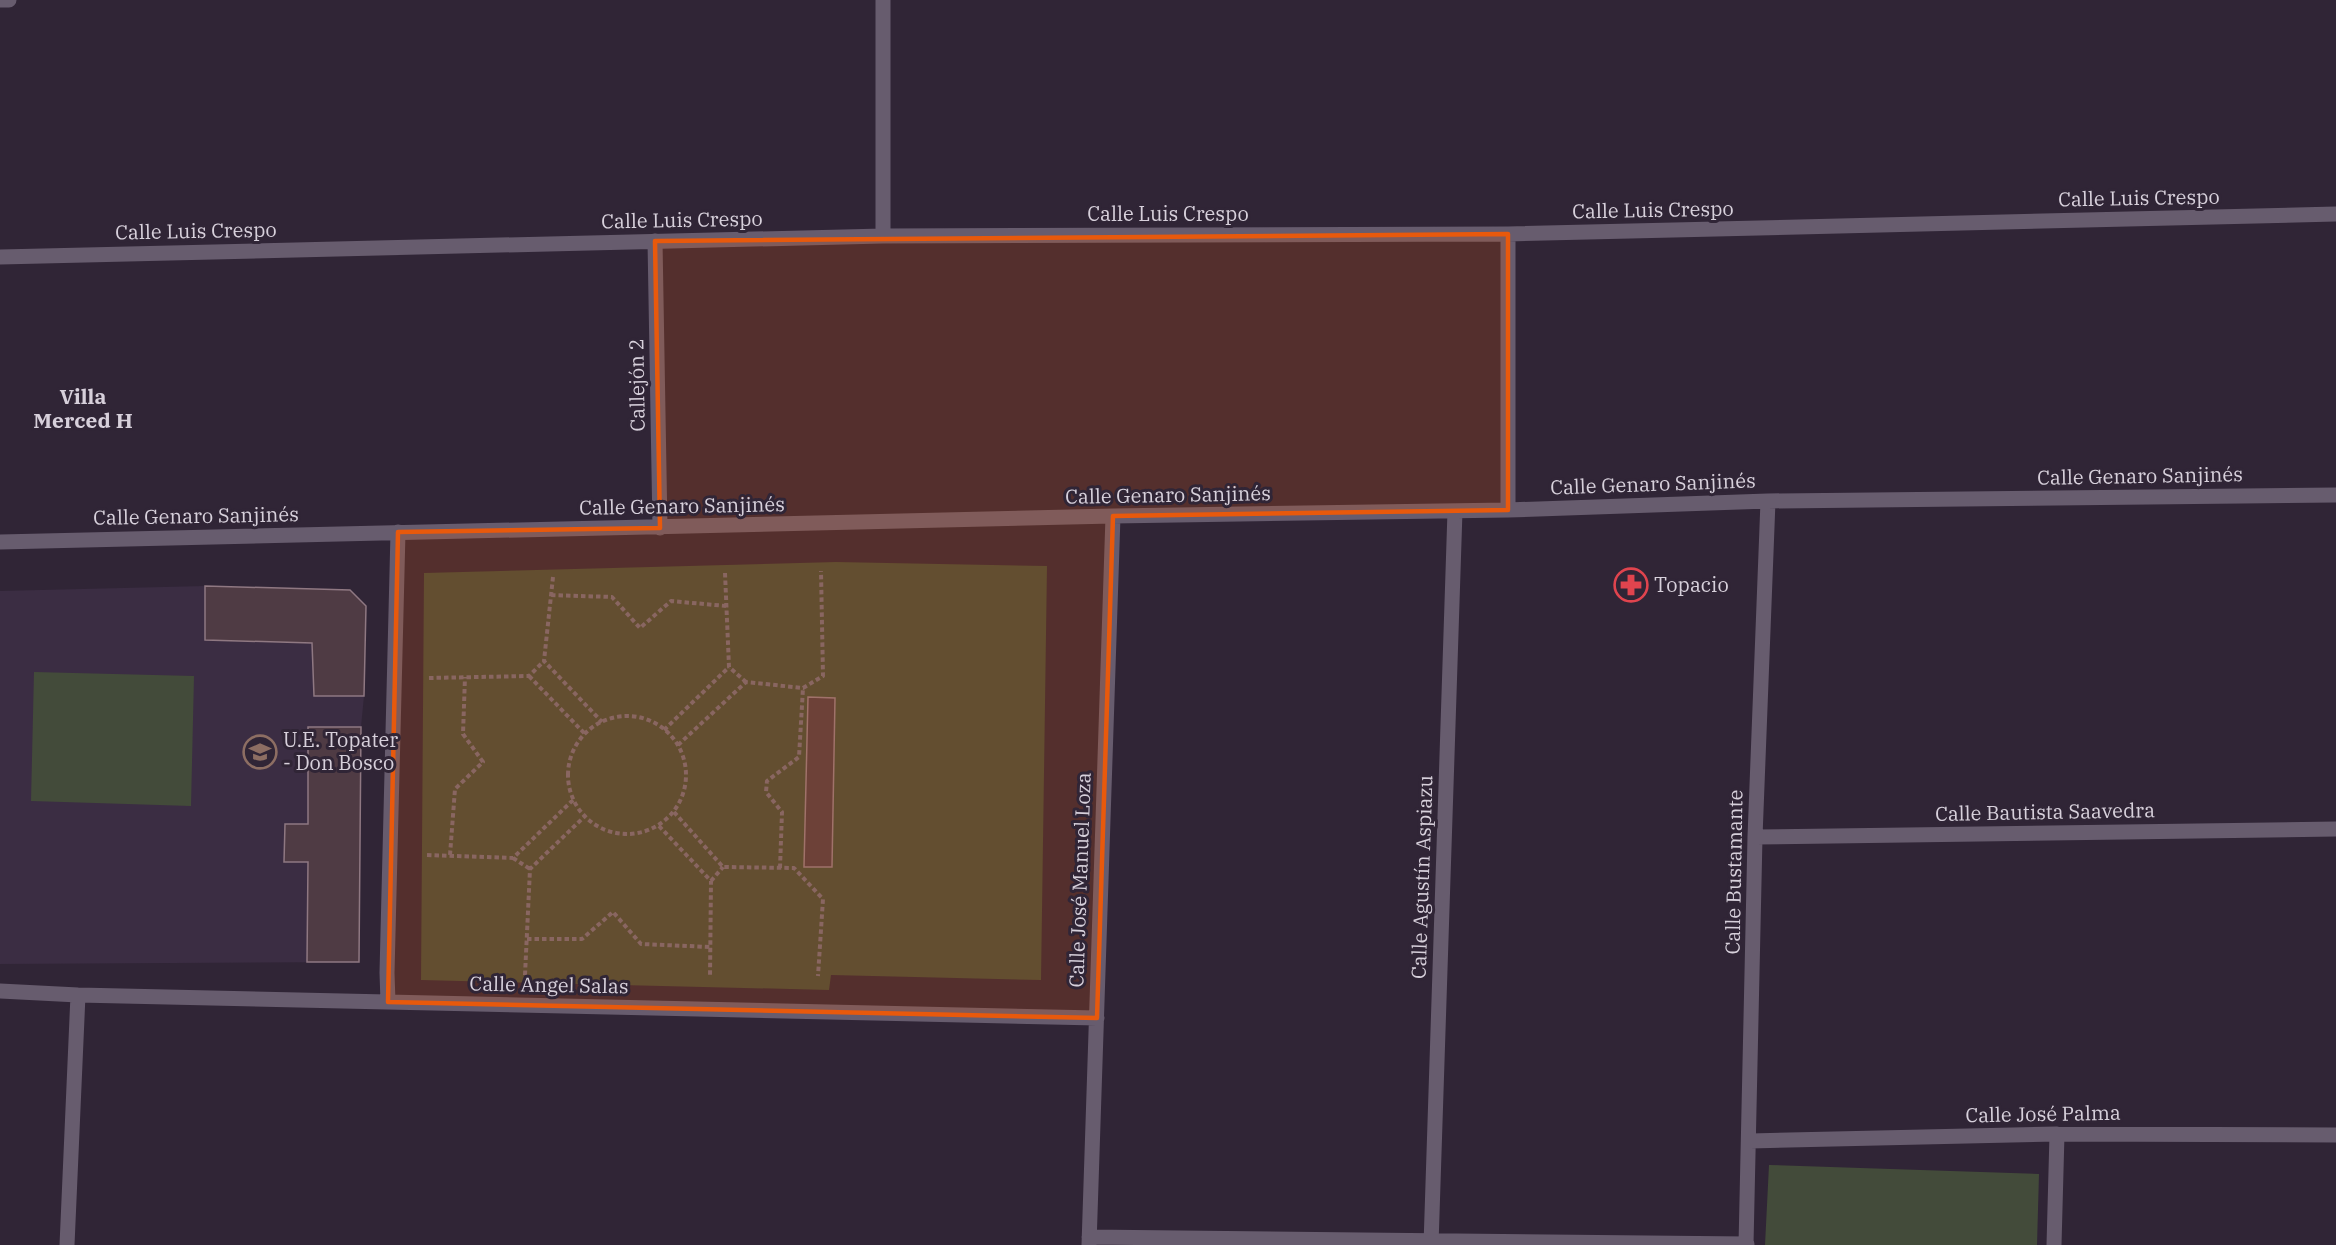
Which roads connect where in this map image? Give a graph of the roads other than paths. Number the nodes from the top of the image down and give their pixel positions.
1 (0, 0) edge
2 (9, 0) edge
3 (883, 0) edge
4 (2336, 214) edge
5 (1508, 234) junction
6 (883, 236) junction
7 (655, 242) junction
8 (0, 257) edge
9 (2336, 495) edge
10 (1768, 501) junction
11 (1508, 510) junction
12 (1455, 511) junction
13 (1113, 516) junction
14 (660, 528) junction
15 (398, 532) junction
16 (0, 542) edge
17 (2336, 829) edge
18 (1755, 837) junction
19 (0, 991) edge
20 (78, 995) junction
21 (388, 1002) junction
22 (1097, 1018) junction
23 (2056, 1134) junction
24 (2336, 1135) edge
25 (1750, 1142) junction
26 (1089, 1241) edge
27 (1431, 1244) edge
28 (1747, 1244) edge
29 (67, 1245) edge
30 (2054, 1245) edge

1 - 2 street
3 - 6 street
4 - 5 street, Calle Luis Crespo
5 - 6 street, Calle Luis Crespo
5 - 11 street
6 - 7 street, Calle Luis Crespo
7 - 8 street, Calle Luis Crespo
7 - 14 street, Callejón 2
9 - 10 street, Calle Genaro Sanjinés
10 - 11 street, Calle Genaro Sanjinés
10 - 18 street, Calle Bustamante
11 - 12 street, Calle Genaro Sanjinés
12 - 13 street, Calle Genaro Sanjinés
12 - 27 street, Calle Agustín Aspiazu
13 - 14 street, Calle Genaro Sanjinés
13 - 22 street, Calle José Manuel Loza
14 - 15 street, Calle Genaro Sanjinés
15 - 16 street, Calle Genaro Sanjinés
15 - 21 street
17 - 18 street, Calle Bautista Saavedra
18 - 25 street, Calle Bustamante
19 - 20 street, Calle Angel Salas
20 - 21 street, Calle Angel Salas
20 - 29 street
21 - 22 street, Calle Angel Salas
22 - 26 street, Calle José Manuel Loza
23 - 24 street, Calle José Palma
23 - 25 street, Calle José Palma
23 - 30 street
25 - 28 street, Calle Bustamante
26 - 27 street
27 - 28 street

